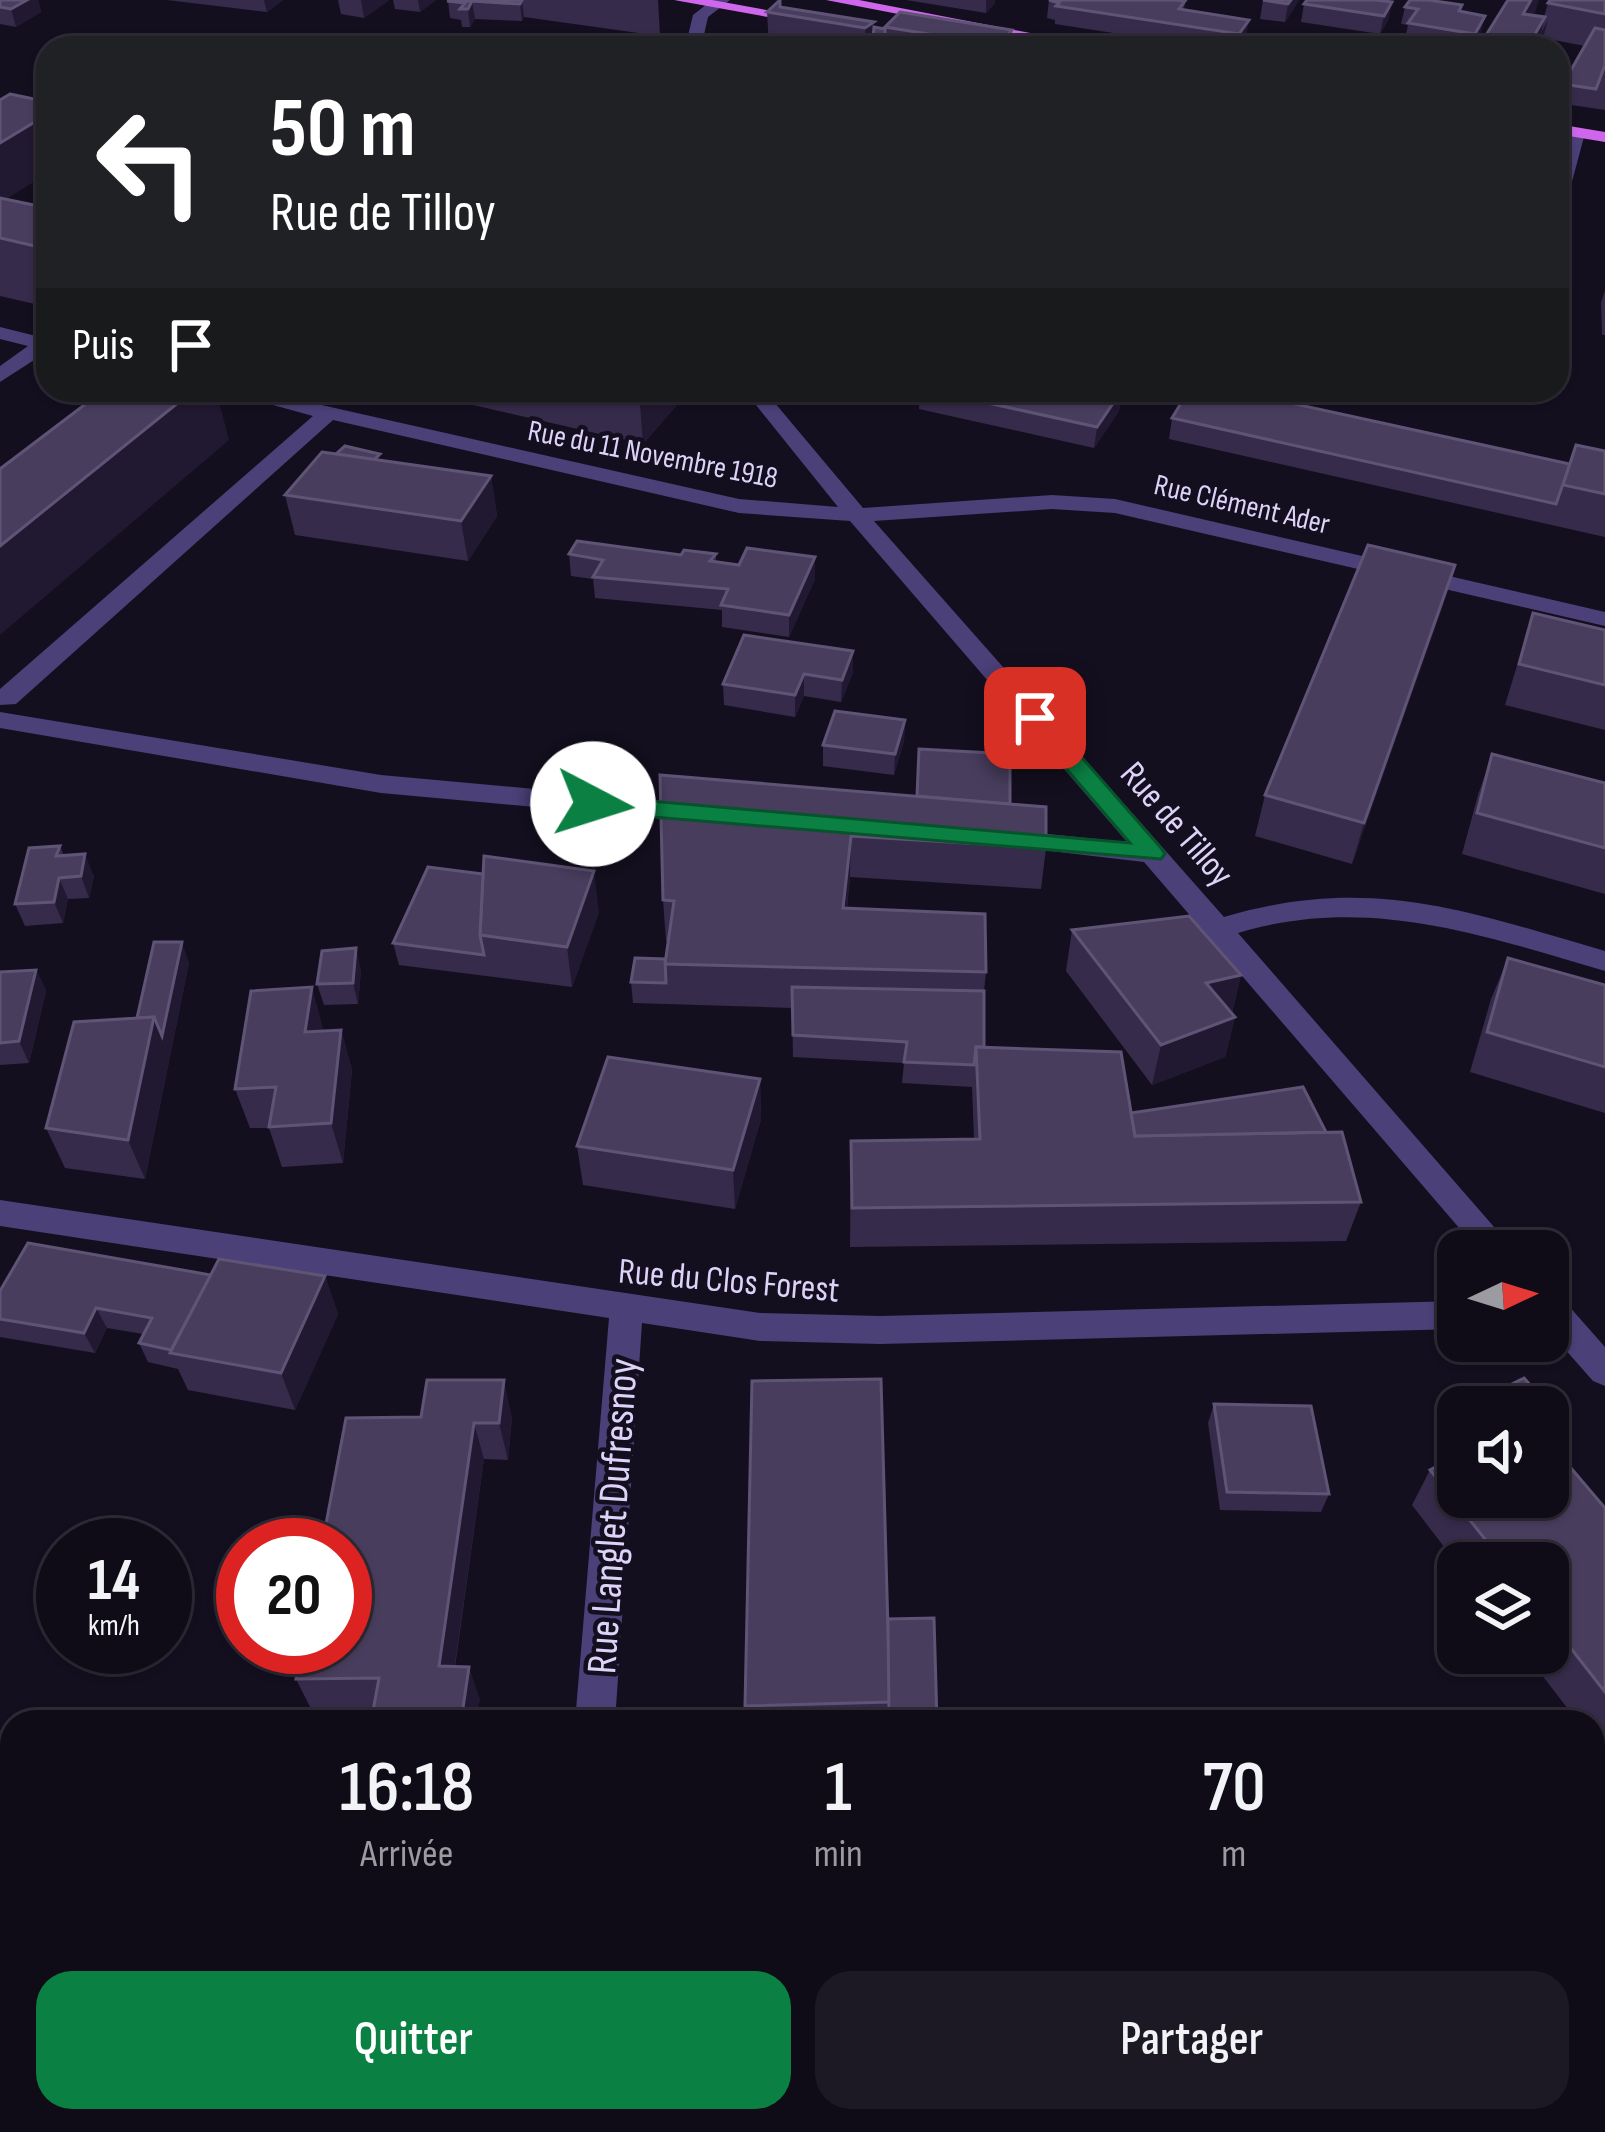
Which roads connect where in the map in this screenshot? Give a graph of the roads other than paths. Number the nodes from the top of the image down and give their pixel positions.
1 (682, 0) edge
2 (834, 0) edge
3 (717, 2) edge
4 (818, 20) edge
5 (694, 36) edge
6 (1034, 36) edge
7 (1569, 131) edge
8 (1577, 133) junction
9 (1605, 137) edge
10 (1569, 161) edge
11 (0, 333) edge
12 (36, 342) edge
13 (36, 351) edge
14 (0, 376) edge
15 (275, 402) edge
16 (762, 402) edge
17 (326, 415) junction
18 (859, 515) junction
19 (1605, 619) edge
20 (0, 697) edge
21 (0, 720) edge
22 (723, 816) edge
23 (989, 837) edge
24 (1153, 854) junction
25 (1218, 929) junction
26 (1605, 961) edge
27 (0, 1213) edge
28 (1481, 1230) edge
29 (626, 1310) junction
30 (1437, 1316) edge
31 (1569, 1331) edge
32 (1605, 1371) edge
33 (596, 1710) edge

1 - 3 main road
2 - 6 main road
3 - 4 main road
3 - 5 street
7 - 8 main road
8 - 9 main road
8 - 10 street
11 - 12 street
13 - 14 street
15 - 17 street, Rue du 11 Novembre 1918
16 - 18 street, Rue de Tilloy
17 - 18 street, Rue du 11 Novembre 1918
17 - 20 street
18 - 19 street, Rue Clément Ader
18 - 24 street, Rue de Tilloy
21 - 22 street
23 - 24 street
24 - 25 street, Rue de Tilloy
25 - 26 street
25 - 28 street, Rue de Tilloy
27 - 29 street, Rue du Clos Forest
29 - 30 street, Rue du Clos Forest
29 - 33 street, Rue Langlet Dufresnoy
31 - 32 street

